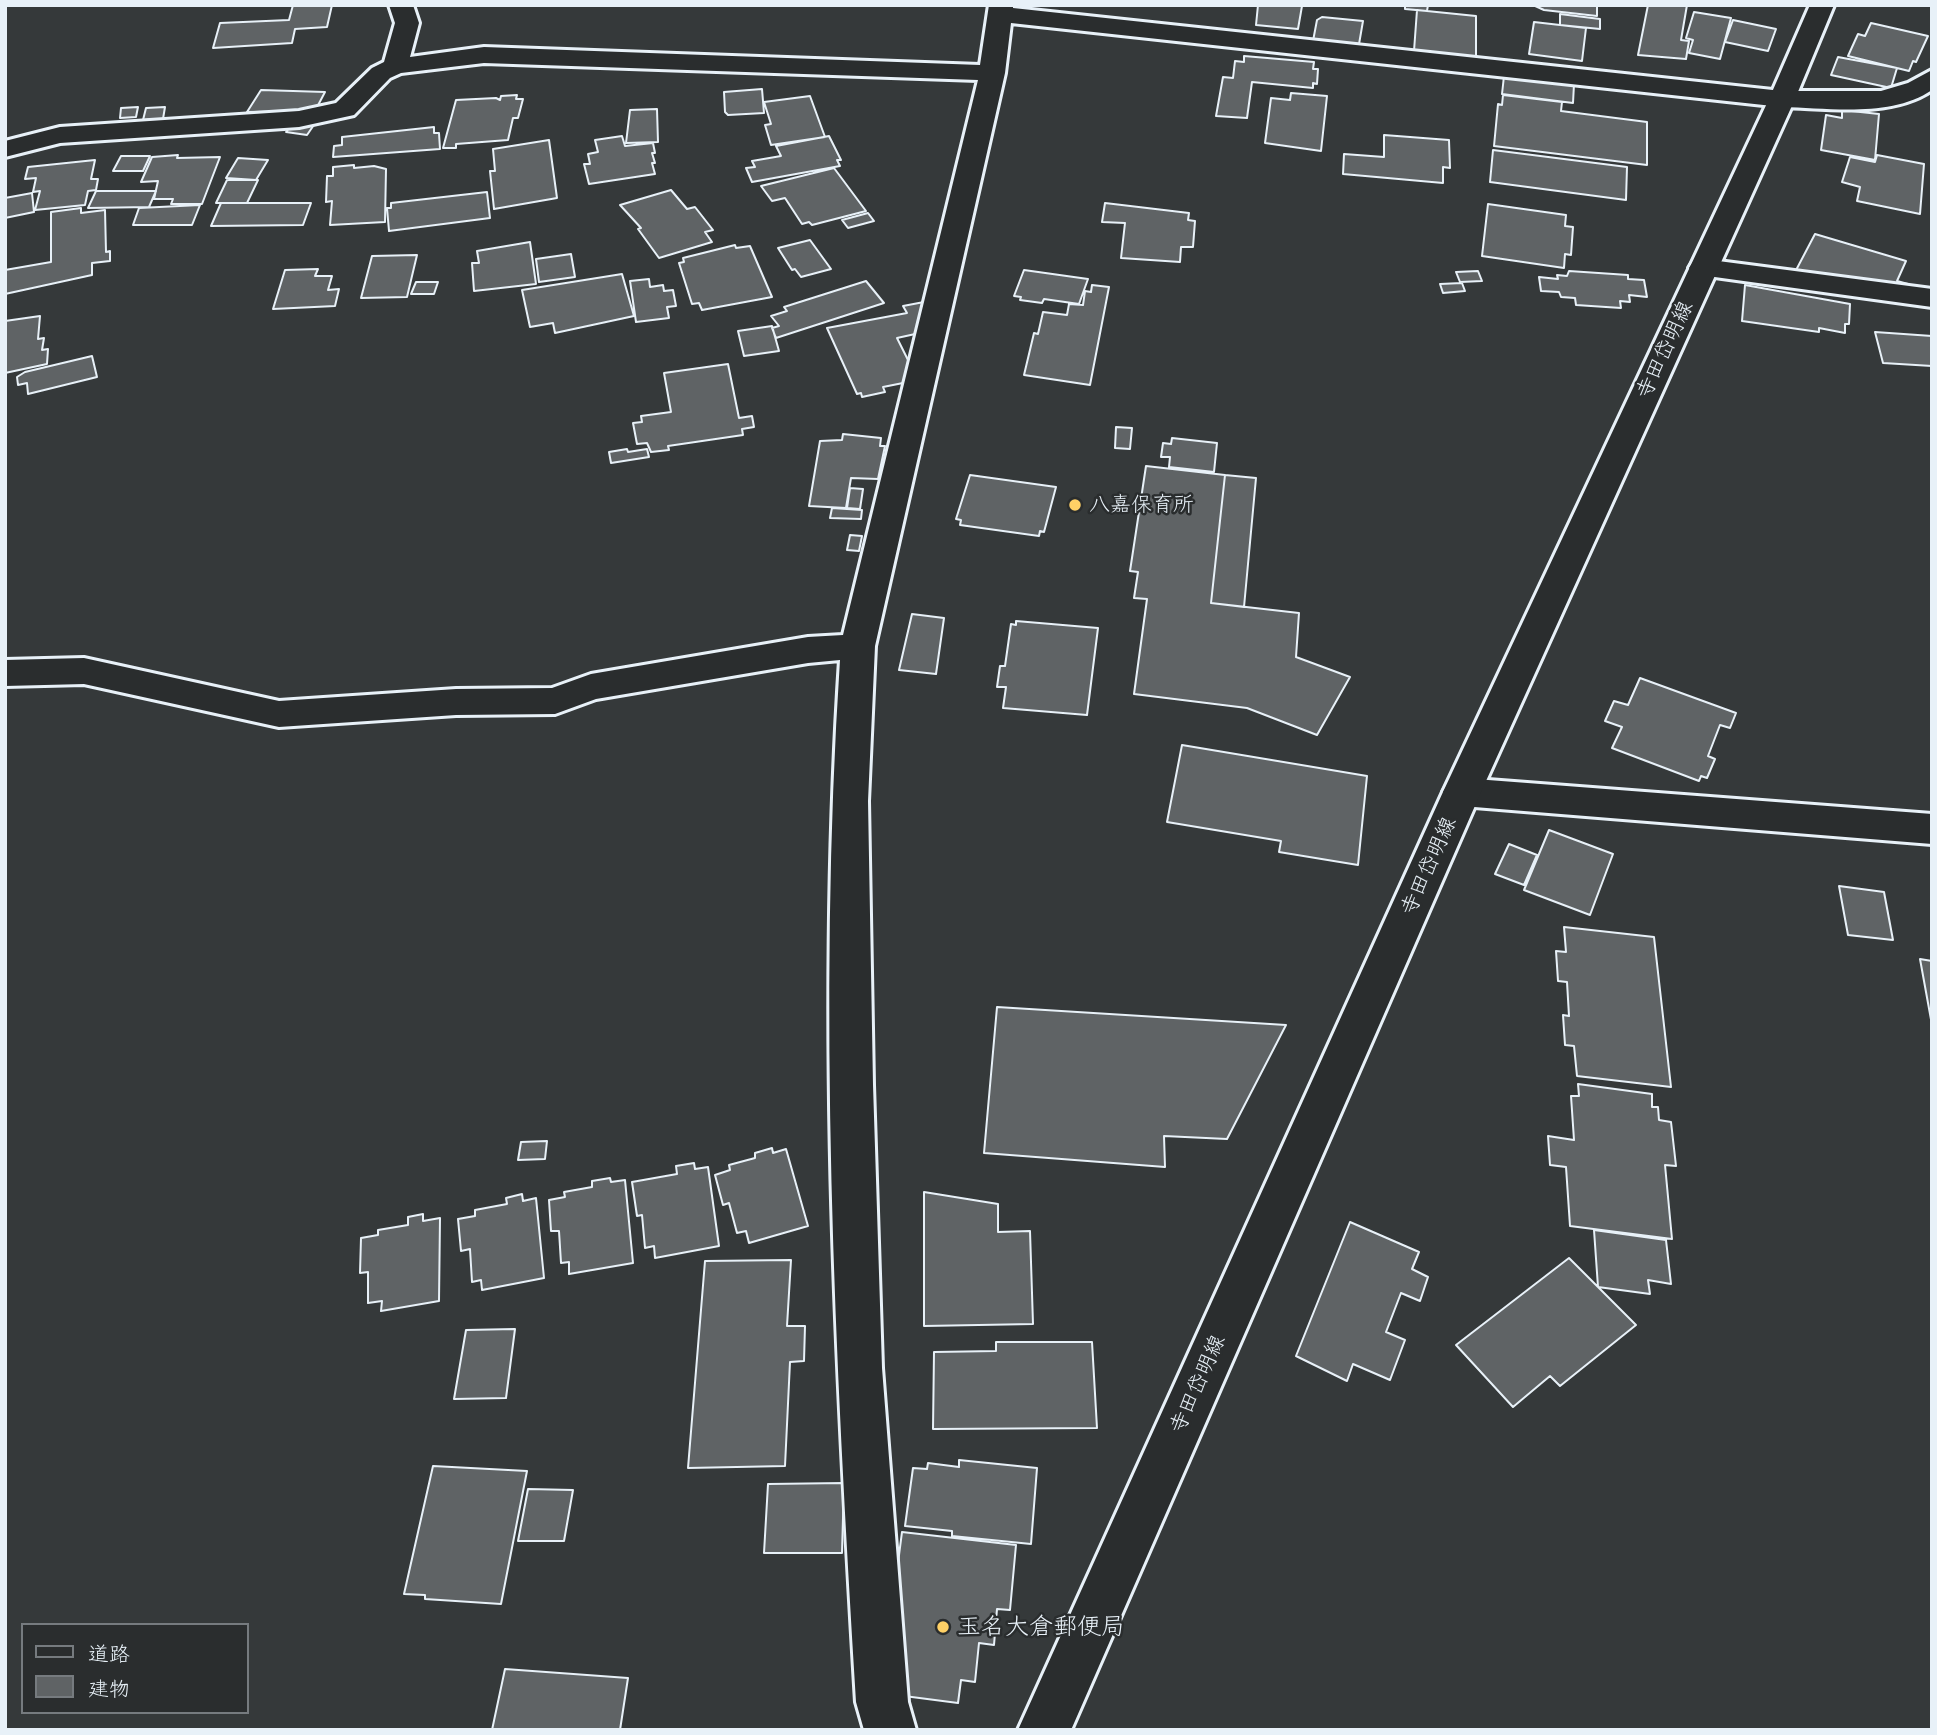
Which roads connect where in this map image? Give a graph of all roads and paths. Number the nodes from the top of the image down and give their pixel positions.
1 (401, 5) edge
2 (1822, 5) edge
3 (1000, 10) edge
4 (395, 66) junction
5 (992, 73) junction
6 (1932, 78) edge
7 (1782, 99) junction
8 (5, 149) edge
9 (1703, 268) junction
10 (1932, 298) edge
11 (858, 646) junction
12 (5, 673) edge
13 (1462, 792) junction
14 (1932, 829) edge
15 (890, 1730) edge
16 (1044, 1730) edge

1 - 4 street
2 - 7 street, 寺田岱明線
3 - 5 street
3 - 7 street
4 - 5 street
4 - 8 street
5 - 11 street
6 - 7 street
7 - 9 street, 寺田岱明線
9 - 10 street
9 - 13 street, 寺田岱明線
11 - 12 street
11 - 15 street
13 - 14 street
13 - 16 street, 寺田岱明線

